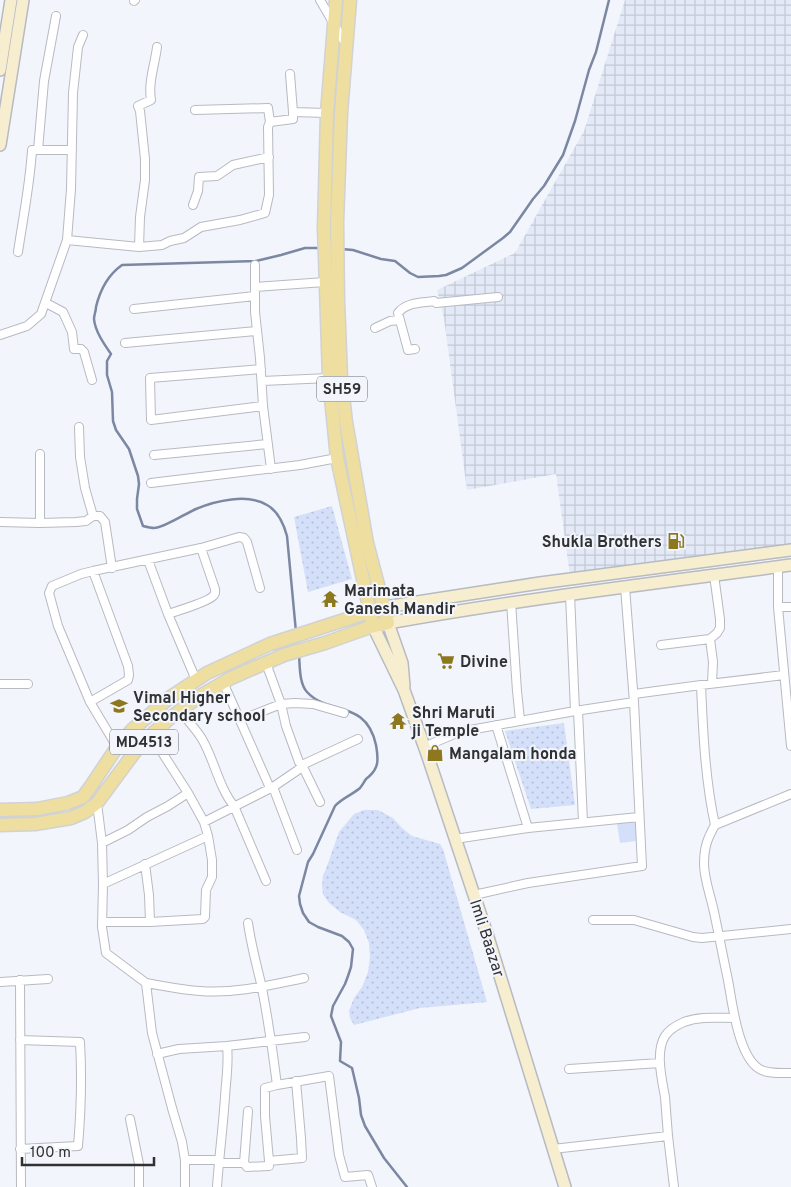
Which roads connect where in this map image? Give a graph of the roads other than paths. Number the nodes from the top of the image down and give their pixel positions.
1 (23, 0) edge
2 (320, 0) edge
3 (336, 0) edge
4 (350, 0) edge
5 (6, 7) edge
6 (21, 13) junction
7 (56, 16) dead end
8 (334, 25) junction
9 (83, 35) dead end
10 (346, 44) junction
11 (157, 47) dead end
12 (0, 70) edge
13 (290, 74) dead end
14 (195, 110) dead end
15 (293, 112) junction
16 (327, 114) junction
17 (270, 122) junction
18 (0, 145) edge
19 (38, 150) junction
20 (72, 150) junction
21 (269, 157) junction
22 (193, 205) dead end
23 (67, 240) junction
24 (138, 246) junction
25 (18, 252) dead end
26 (331, 260) junction
27 (255, 266) dead end
28 (325, 282) junction
29 (255, 287) junction
30 (255, 296) junction
31 (498, 297) dead end
32 (46, 303) junction
33 (134, 309) dead end
34 (399, 320) junction
35 (375, 328) dead end
36 (257, 331) junction
37 (0, 336) edge
38 (125, 343) dead end
39 (416, 349) dead end
40 (261, 369) junction
41 (329, 378) junction
42 (92, 380) dead end
43 (262, 381) junction
44 (264, 406) junction
45 (79, 427) dead end
46 (268, 444) junction
47 (40, 454) dead end
48 (154, 455) dead end
49 (337, 458) junction
50 (271, 469) junction
51 (151, 482) dead end
52 (93, 516) junction
53 (0, 522) edge
54 (40, 523) junction
55 (201, 548) junction
56 (791, 550) edge
57 (148, 560) junction
58 (791, 565) edge
59 (778, 567) junction
60 (112, 568) junction
61 (92, 571) junction
62 (714, 575) junction
63 (625, 587) junction
64 (260, 588) dead end
65 (570, 594) junction
66 (511, 602) junction
67 (385, 607) junction
68 (778, 607) junction
69 (791, 607) edge
70 (369, 611) junction
71 (168, 614) junction
72 (388, 623) junction
73 (373, 626) junction
74 (710, 639) junction
75 (661, 645) dead end
76 (266, 662) junction
77 (784, 674) junction
78 (196, 680) junction
79 (224, 682) junction
80 (712, 683) junction
81 (0, 684) edge
82 (28, 684) dead end
83 (701, 685) junction
84 (404, 690) junction
85 (634, 698) junction
86 (90, 702) junction
87 (281, 704) junction
88 (180, 711) junction
89 (577, 711) junction
90 (344, 713) dead end
91 (240, 720) junction
92 (520, 720) junction
93 (496, 725) junction
94 (151, 735) junction
95 (358, 739) dead end
96 (791, 746) edge
97 (117, 747) junction
98 (424, 747) junction
99 (302, 765) junction
100 (272, 787) junction
101 (188, 794) junction
102 (791, 794) edge
103 (320, 802) dead end
104 (97, 803) junction
105 (234, 806) junction
106 (0, 810) edge
107 (639, 817) junction
108 (204, 822) junction
109 (584, 822) junction
110 (0, 825) edge
111 (715, 825) junction
112 (528, 828) junction
113 (208, 836) junction
114 (455, 839) junction
115 (102, 843) junction
116 (297, 850) dead end
117 (145, 864) junction
118 (266, 881) dead end
119 (104, 884) junction
120 (474, 895) junction
121 (593, 920) dead end
122 (102, 922) junction
123 (150, 922) junction
124 (248, 923) dead end
125 (791, 929) edge
126 (719, 935) junction
127 (304, 978) dead end
128 (48, 979) dead end
129 (20, 980) junction
130 (0, 982) edge
131 (146, 983) junction
132 (261, 987) junction
133 (734, 1018) junction
134 (305, 1037) dead end
135 (20, 1040) junction
136 (272, 1041) junction
137 (227, 1046) junction
138 (157, 1054) junction
139 (660, 1063) junction
140 (569, 1069) dead end
141 (791, 1073) edge
142 (296, 1081) junction
143 (277, 1085) junction
144 (248, 1111) dead end
145 (130, 1119) dead end
146 (668, 1136) junction
147 (553, 1148) junction
148 (20, 1149) junction
149 (185, 1160) junction
150 (269, 1161) junction
151 (219, 1162) junction
152 (244, 1163) junction
153 (21, 1187) edge
154 (139, 1187) edge
155 (185, 1187) edge
156 (217, 1187) edge
157 (372, 1187) edge
158 (565, 1187) edge
159 (674, 1187) edge

1 - 6 main road
2 - 8 street
3 - 8 main road, SH59
4 - 10 main road, SH59
5 - 6 street
5 - 12 main road
6 - 18 main road
7 - 19 street
8 - 10 street
8 - 16 main road, SH59
9 - 20 street
10 - 26 main road, SH59
11 - 24 street
13 - 15 street
14 - 17 street
15 - 16 street
15 - 17 street
16 - 26 main road, SH59
17 - 21 street
19 - 20 street
19 - 25 street
20 - 23 street
21 - 22 street
21 - 24 street
23 - 24 street
23 - 32 street
26 - 28 main road, SH59
26 - 67 main road, SH59
27 - 29 street
28 - 29 street
28 - 41 main road, SH59
29 - 30 street
30 - 33 street
30 - 36 street
31 - 34 street
32 - 37 street
32 - 42 street
34 - 35 street
34 - 39 street
36 - 38 street
36 - 40 street
40 - 43 street
40 - 44 street
41 - 43 street
41 - 49 main road, SH59
43 - 44 street
44 - 46 street
45 - 52 street
46 - 48 street
46 - 50 street
47 - 54 street
49 - 50 street
49 - 70 main road, SH59
50 - 51 street
52 - 54 street
52 - 60 street
53 - 54 street
55 - 57 street
55 - 64 street
55 - 71 street
56 - 67 main road
57 - 60 street
57 - 71 street
58 - 59 main road
59 - 62 main road
59 - 68 street
60 - 61 street
61 - 86 street
61 - 86 street
62 - 63 main road
62 - 74 street
63 - 65 main road
63 - 85 street
65 - 66 main road
65 - 89 street
66 - 72 main road
66 - 92 street
67 - 70 main road
67 - 72 main road, SH59
68 - 69 street
68 - 77 street
70 - 73 main road, SH59
70 - 78 main road, MD4513
71 - 78 street
72 - 73 main road
72 - 84 main road
73 - 76 main road, MD4513
73 - 84 main road
74 - 75 street
74 - 80 street
76 - 79 main road, MD4513
76 - 87 street
77 - 80 street
77 - 96 street
78 - 97 main road, MD4513
79 - 88 main road, MD4513
79 - 91 street
80 - 83 street
81 - 82 street
83 - 85 street
83 - 111 street
84 - 98 main road, Imli Baazar
85 - 89 street
85 - 107 street
86 - 97 street
87 - 90 street
87 - 91 street
87 - 99 street
88 - 94 main road, MD4513
88 - 105 street
89 - 92 street
89 - 109 street
91 - 100 street
92 - 93 street
93 - 98 street
93 - 112 street
94 - 101 street
94 - 104 main road, MD4513
95 - 99 street
97 - 106 main road, MD4513
98 - 114 main road, Imli Baazar
99 - 100 street
99 - 103 street
100 - 105 street
100 - 116 street
101 - 108 street
101 - 115 street
102 - 111 street
104 - 110 main road, MD4513
104 - 115 street
105 - 108 street
105 - 118 street
107 - 109 street
107 - 120 street
108 - 113 street
109 - 112 street
111 - 126 street
112 - 114 street
113 - 117 street
113 - 123 street
114 - 120 main road, Imli Baazar
115 - 119 street
117 - 119 street
117 - 123 street
119 - 122 street
120 - 147 main road, Imli Baazar
121 - 126 street
122 - 123 street
122 - 131 street
124 - 132 street
125 - 126 street
126 - 133 street
127 - 132 street
128 - 129 street
129 - 130 street
129 - 135 street
131 - 132 street
131 - 138 street
132 - 136 street
133 - 139 street
133 - 141 street
134 - 136 street
135 - 148 street
135 - 148 street
136 - 137 street
136 - 143 street
137 - 138 street
137 - 151 street
138 - 149 street
139 - 140 street
139 - 146 street
142 - 143 street
142 - 150 street
142 - 157 street
143 - 150 street
144 - 152 street
145 - 154 street
146 - 147 street
146 - 159 street
147 - 158 main road, Imli Baazar
148 - 153 street
149 - 151 street
149 - 155 street
150 - 152 street
151 - 152 street
151 - 156 street

